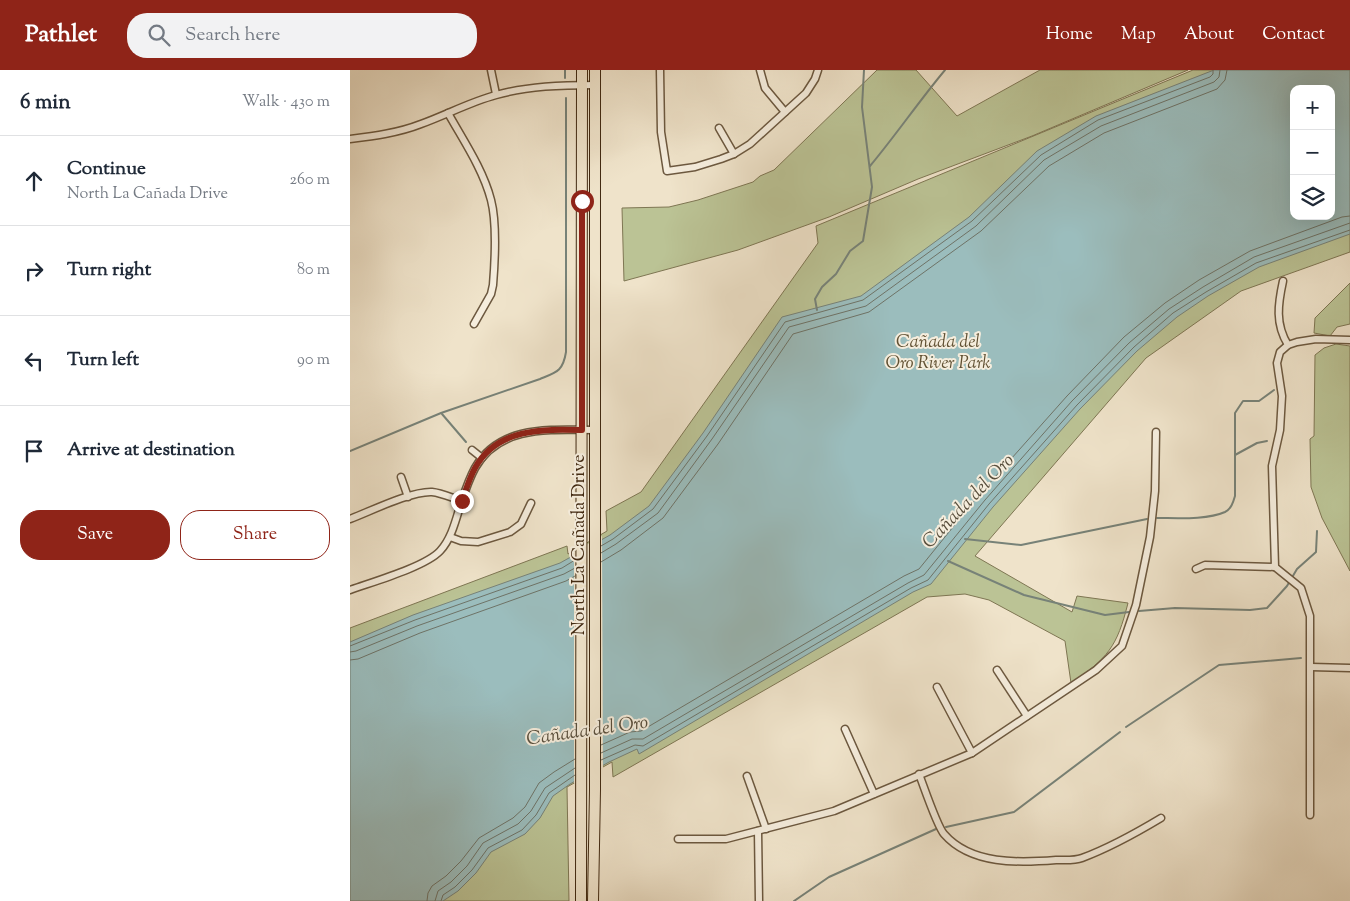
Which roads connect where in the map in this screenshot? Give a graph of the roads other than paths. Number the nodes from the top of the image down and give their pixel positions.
1 (491, 70) edge
2 (582, 70) edge
3 (595, 70) edge
4 (660, 70) edge
5 (760, 70) edge
6 (818, 70) edge
7 (582, 85) junction
8 (595, 85) junction
9 (496, 94) junction
10 (448, 112) junction
11 (785, 112) junction
12 (719, 128) dead end
13 (350, 139) edge
14 (734, 154) junction
15 (1283, 281) dead end
16 (474, 324) dead end
17 (1350, 340) edge
18 (1288, 345) junction
19 (582, 430) junction
20 (595, 430) junction
21 (1156, 432) dead end
22 (472, 450) dead end
23 (482, 458) junction
24 (401, 477) dead end
25 (408, 497) junction
26 (462, 501) junction
27 (531, 503) dead end
28 (350, 519) edge
29 (450, 537) junction
30 (1275, 566) junction
31 (1196, 569) dead end
32 (350, 590) edge
33 (1311, 667) junction
34 (1350, 668) edge
35 (997, 670) dead end
36 (937, 687) dead end
37 (1027, 716) junction
38 (845, 729) dead end
39 (972, 753) junction
40 (919, 774) junction
41 (747, 776) dead end
42 (874, 794) junction
43 (1310, 815) dead end
44 (1161, 818) dead end
45 (766, 829) junction
46 (758, 831) junction
47 (678, 839) dead end
48 (581, 901) edge
49 (593, 901) edge
50 (760, 901) edge

1 - 9 street
2 - 7 main road, North La Cañada Drive
3 - 8 main road, North La Cañada Drive
4 - 14 street
5 - 11 street
6 - 11 street
7 - 8 street
7 - 9 street
7 - 19 main road, North La Cañada Drive
8 - 20 main road, North La Cañada Drive
9 - 10 street
10 - 13 street
10 - 16 street
11 - 14 street
12 - 14 street
15 - 18 street
17 - 18 street
18 - 30 street
19 - 20 street
19 - 23 street
19 - 48 main road, North La Cañada Drive
20 - 49 main road, North La Cañada Drive
21 - 37 street
22 - 23 street
23 - 26 street
24 - 25 street
25 - 26 street
25 - 28 street
26 - 29 street
27 - 29 street
29 - 32 street
30 - 31 street
30 - 33 street
33 - 34 street
33 - 43 street
35 - 37 street
36 - 39 street
37 - 39 street
38 - 42 street
39 - 40 street
40 - 42 street
40 - 44 street
41 - 45 street
42 - 45 street
45 - 46 street
46 - 47 street
46 - 50 street

